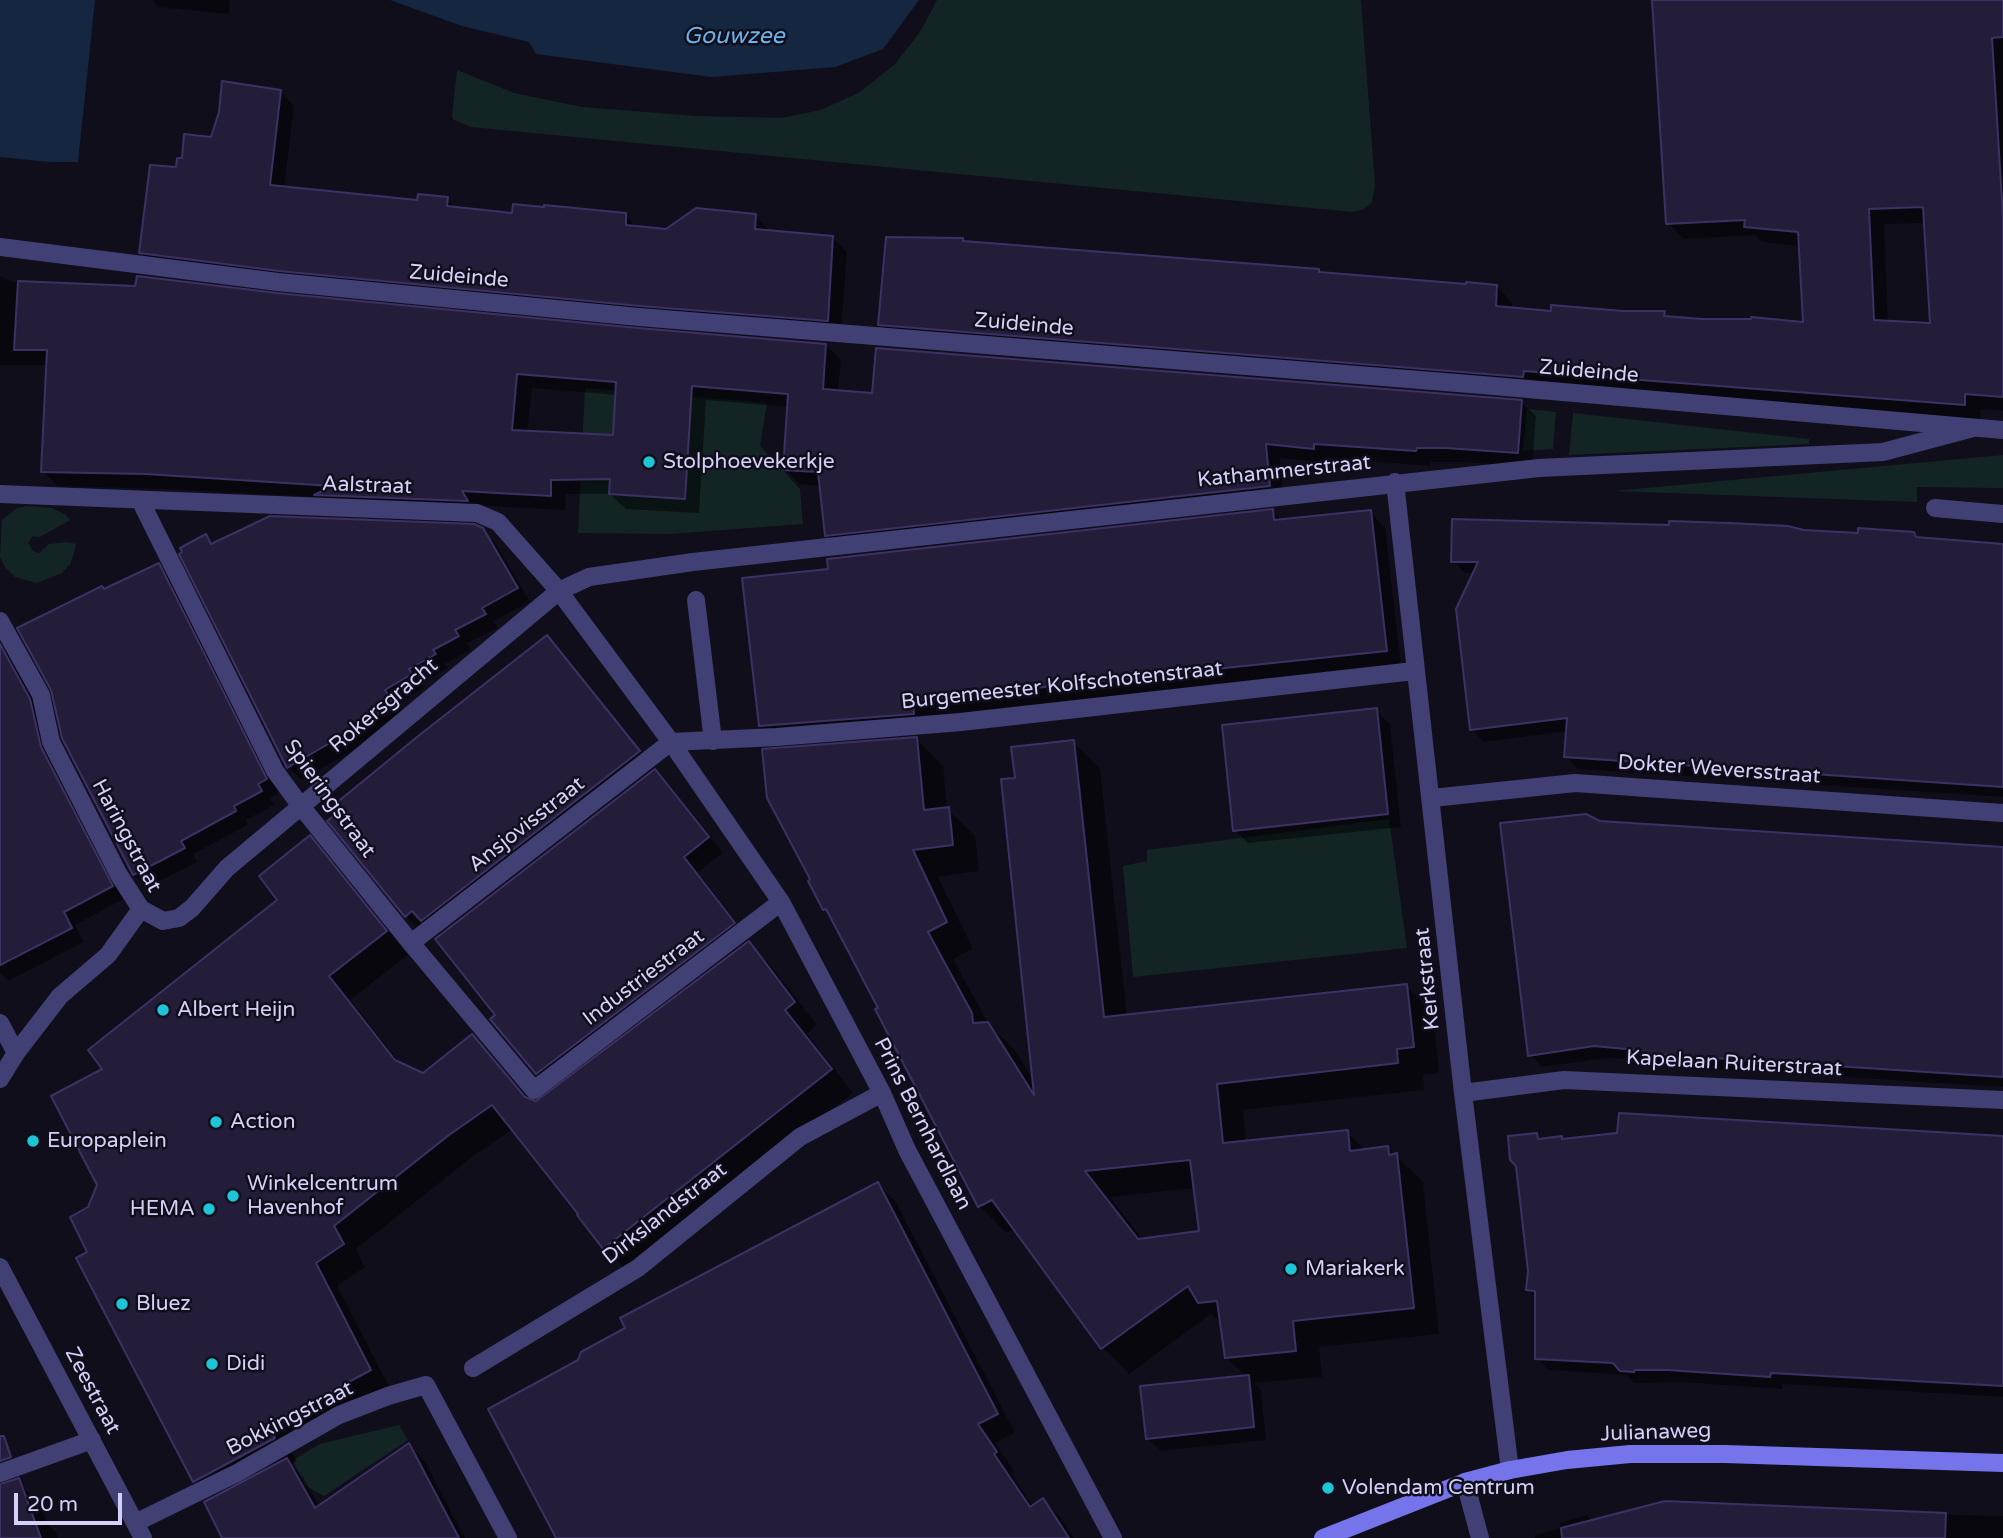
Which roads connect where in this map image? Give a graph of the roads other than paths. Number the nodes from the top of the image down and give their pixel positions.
1 (0, 247) edge
2 (1973, 428) junction
3 (2003, 430) edge
4 (1883, 452) joint
5 (1395, 482) junction
6 (7, 494) edge
7 (141, 500) junction
8 (1935, 508) dead end
9 (2003, 514) edge
10 (559, 591) junction
11 (696, 600) dead end
12 (0, 621) edge
13 (1414, 671) junction
14 (713, 741) junction
15 (671, 742) junction
16 (1432, 798) junction
17 (300, 806) junction
18 (2003, 813) edge
19 (781, 902) junction
20 (141, 909) junction
21 (411, 943) junction
22 (0, 1023) edge
23 (16, 1053) junction
24 (0, 1079) edge
25 (534, 1090) joint
26 (882, 1093) junction
27 (1463, 1093) junction
28 (2003, 1100) edge
29 (0, 1267) edge
30 (473, 1368) dead end
31 (92, 1440) junction
32 (2003, 1463) edge
33 (1510, 1470) junction
34 (0, 1473) edge
35 (1465, 1482) junction
36 (139, 1530) edge
37 (508, 1538) edge
38 (1113, 1538) edge
39 (1324, 1538) edge
40 (1479, 1538) edge

1 - 2 street, Zuideinde
2 - 3 street, Zuideinde
2 - 4 street, Zuideinde
4 - 5 street, Kathammerstraat
5 - 10 street, Kathammerstraat
5 - 13 street, Kerkstraat
6 - 7 street, Aalstraat
7 - 10 street, Aalstraat
7 - 17 street, Spieringstraat
8 - 9 street
10 - 15 street, Aalstraat
10 - 17 street, Rokersgracht
11 - 14 street
12 - 20 street, Haringstraat
13 - 14 street, Burgemeester Kolfschotenstraat
13 - 16 street, Kerkstraat
14 - 15 street, Burgemeester Kolfschotenstraat
15 - 19 street, Prins Bernhardlaan
15 - 21 street, Ansjovisstraat
16 - 18 street, Dokter Weversstraat
16 - 27 street, Kerkstraat
17 - 20 street, Rokersgracht
17 - 21 street, Spieringstraat
19 - 25 street, Industriestraat
19 - 26 street, Prins Bernhardlaan
20 - 23 street, Haringstraat
21 - 25 street, Spieringstraat
22 - 23 street
23 - 24 street, Haringstraat
26 - 30 street, Dirkslandstraat
26 - 38 street, Prins Bernhardlaan
27 - 28 street, Kapelaan Ruiterstraat
27 - 33 street, Kerkstraat
29 - 31 street, Zeestraat
31 - 34 street
31 - 36 street, Zeestraat
32 - 33 main road, Julianaweg
33 - 35 main road, Julianaweg
35 - 39 main road, Julianaweg
35 - 40 street
36 - 37 street, Bokkingstraat

